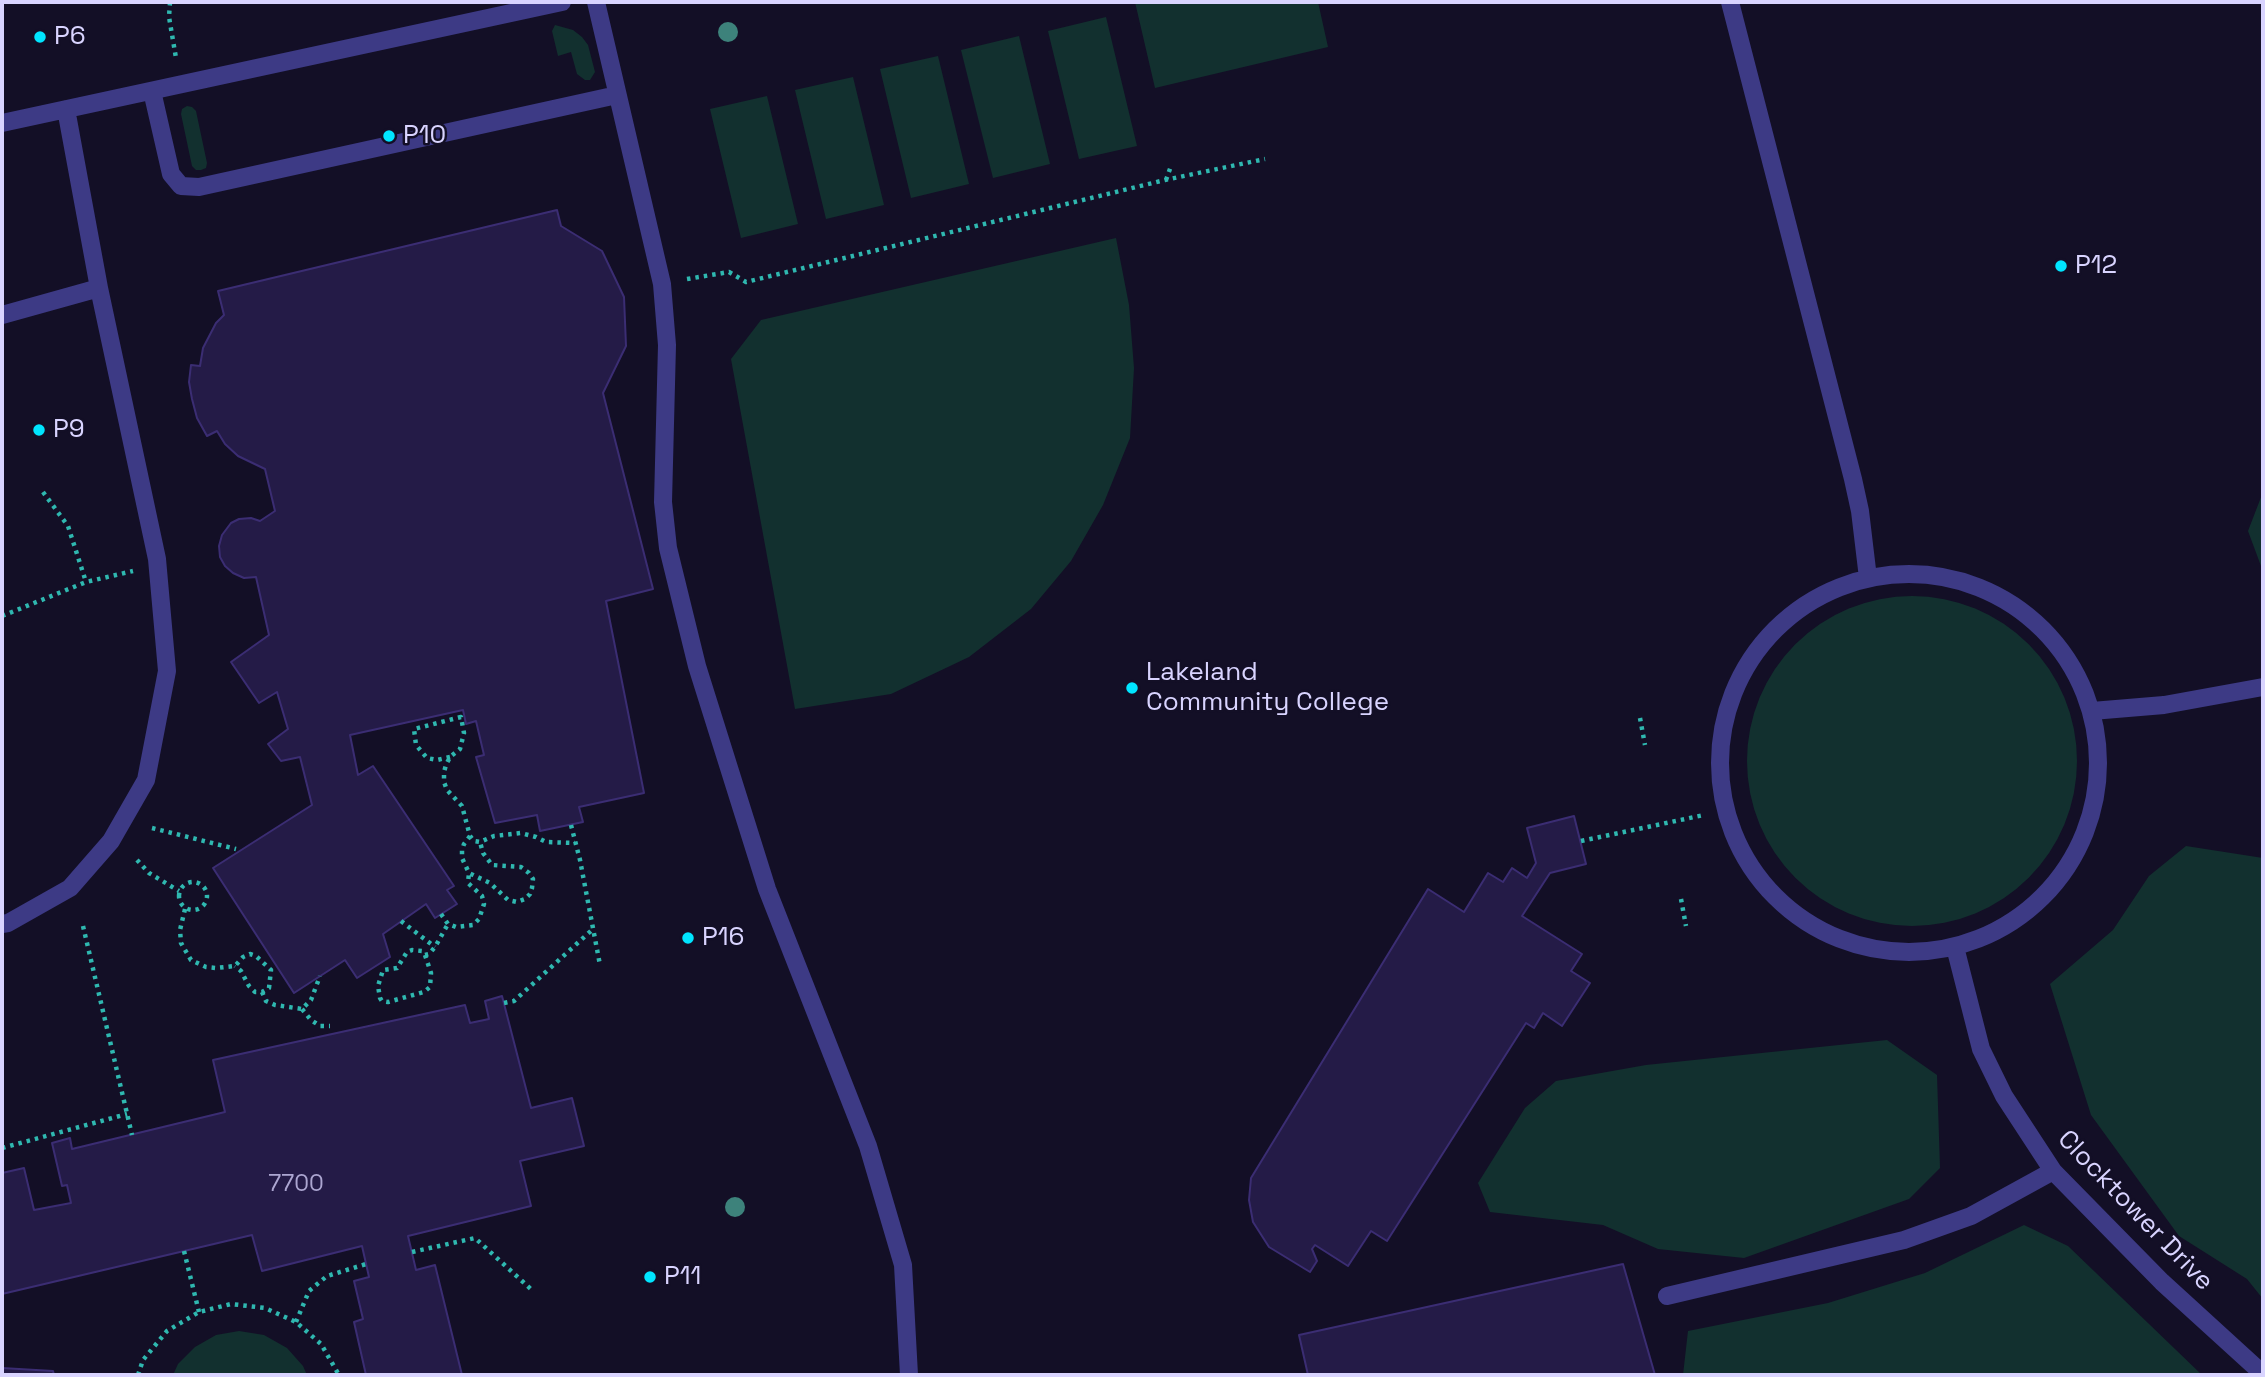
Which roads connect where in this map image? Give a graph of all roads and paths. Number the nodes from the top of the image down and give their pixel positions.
1 (170, 2) edge
2 (562, 2) edge
3 (596, 2) edge
4 (1730, 2) edge
5 (176, 59) dead end
6 (152, 91) junction
7 (617, 95) junction
8 (66, 109) junction
9 (2, 123) edge
10 (1265, 159) dead end
11 (1171, 166) dead end
12 (1165, 180) junction
13 (662, 284) junction
14 (99, 288) junction
15 (2, 315) edge
16 (43, 492) dead end
17 (138, 570) dead end
18 (1868, 578) junction
19 (86, 582) junction
20 (2, 616) edge
21 (2263, 687) edge
22 (2092, 711) junction
23 (1640, 718) dead end
24 (1645, 745) dead end
25 (450, 757) junction
26 (1704, 815) dead end
27 (570, 825) dead end
28 (152, 828) dead end
29 (470, 836) junction
30 (1581, 841) dead end
31 (480, 842) junction
32 (575, 843) junction
33 (236, 849) dead end
34 (137, 860) dead end
35 (469, 873) junction
36 (179, 891) junction
37 (1681, 899) dead end
38 (185, 908) junction
39 (441, 914) dead end
40 (401, 921) dead end
41 (2, 924) edge
42 (448, 924) junction
43 (83, 926) dead end
44 (1685, 926) dead end
45 (593, 929) junction
46 (435, 947) junction
47 (1955, 947) junction
48 (425, 956) junction
49 (600, 965) dead end
50 (235, 966) junction
51 (320, 976) dead end
52 (262, 992) junction
53 (504, 1003) dead end
54 (302, 1009) junction
55 (330, 1026) dead end
56 (127, 1114) junction
57 (132, 1135) dead end
58 (2, 1148) edge
59 (2053, 1171) junction
60 (184, 1251) dead end
61 (412, 1252) dead end
62 (366, 1264) dead end
63 (533, 1291) dead end
64 (1667, 1296) dead end
65 (199, 1312) junction
66 (296, 1322) junction
67 (2263, 1374) edge
68 (138, 1375) edge
69 (339, 1375) edge
70 (909, 1375) edge

1 - 5 path
2 - 6 lane
3 - 7 lane
4 - 18 lane
6 - 7 lane
6 - 8 lane
7 - 13 lane
8 - 9 lane
8 - 14 lane
10 - 12 path
11 - 12 path
12 - 13 path
13 - 70 lane
14 - 15 lane
14 - 41 lane
16 - 19 path
17 - 19 path
18 - 22 lane
18 - 47 lane
19 - 20 path
21 - 22 lane
22 - 47 lane
23 - 24 path
25 - 25 path
25 - 29 path
26 - 30 path
27 - 32 path
28 - 33 path
29 - 31 path
29 - 35 path
31 - 32 path
31 - 35 path
32 - 45 path
34 - 36 path
35 - 42 path
36 - 38 path
36 - 38 path
37 - 44 path
38 - 50 path
39 - 42 path
40 - 46 path
42 - 46 path
43 - 56 path
45 - 49 path
45 - 53 path
46 - 48 path
47 - 59 lane, Clocktower Drive
48 - 48 path
50 - 52 path
50 - 52 path
51 - 54 path
52 - 54 path
54 - 55 path
56 - 57 path
56 - 58 path
59 - 64 lane
59 - 67 lane, Clocktower Drive
60 - 65 path
61 - 63 path
62 - 66 path
65 - 66 path
65 - 68 path
66 - 69 path

